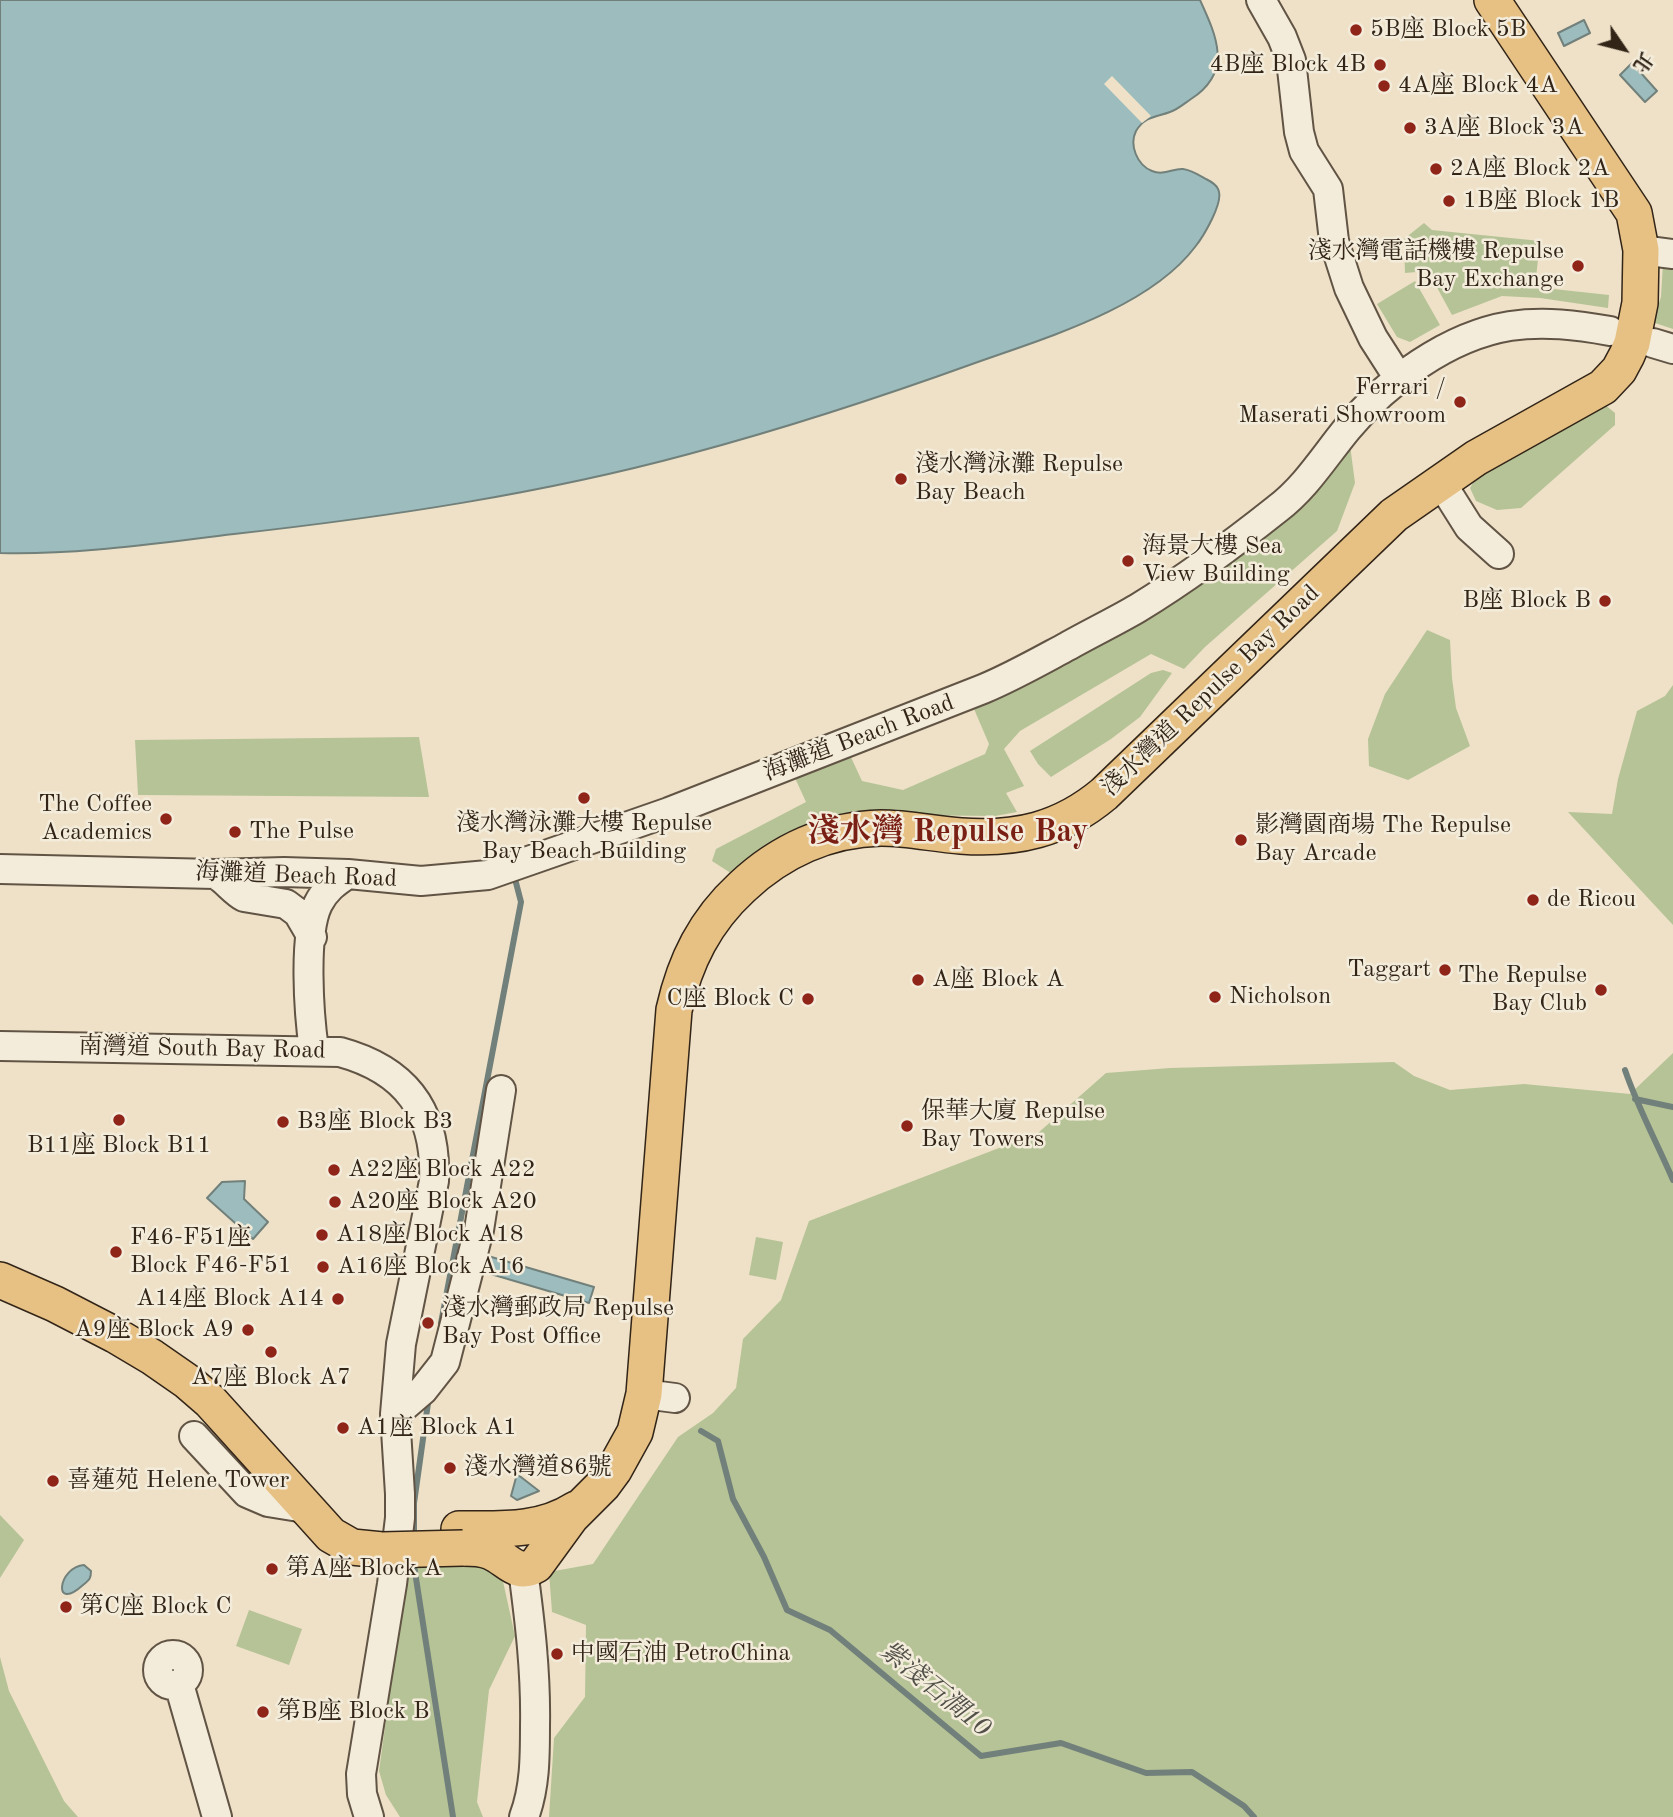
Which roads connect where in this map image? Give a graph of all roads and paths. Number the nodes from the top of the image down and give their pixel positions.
1 (1261, 0) edge
2 (1492, 0) edge
3 (1657, 252) edge
4 (1610, 331) dead end
5 (1398, 377) junction
6 (1440, 481) junction
7 (1499, 554) dead end
8 (0, 869) edge
9 (215, 874) junction
10 (348, 874) junction
11 (312, 937) junction
12 (0, 1046) edge
13 (314, 1049) junction
14 (501, 1090) dead end
15 (0, 1280) edge
16 (402, 1409) junction
17 (194, 1436) dead end
18 (305, 1508) junction
19 (522, 1550) junction
20 (179, 1684) dead end
21 (217, 1817) edge
22 (369, 1817) edge
23 (524, 1817) edge

1 - 5 street
2 - 3 main road, 淺水灣道 Repulse Bay Road
3 - 6 main road, 淺水灣道 Repulse Bay Road
4 - 5 street, 海灘道 Beach Road
5 - 10 street, 海灘道 Beach Road
6 - 7 street
6 - 19 main road, 淺水灣道 Repulse Bay Road
8 - 9 street, 海灘道 Beach Road
9 - 10 street, 海灘道 Beach Road
9 - 11 street
10 - 11 street
11 - 13 street
12 - 13 street, 南灣道 South Bay Road
13 - 16 street, 南灣道 South Bay Road
14 - 16 street
15 - 18 main road
16 - 22 street, 南灣道 South Bay Road
17 - 18 street
18 - 19 main road, bridge
19 - 23 street
20 - 21 street

